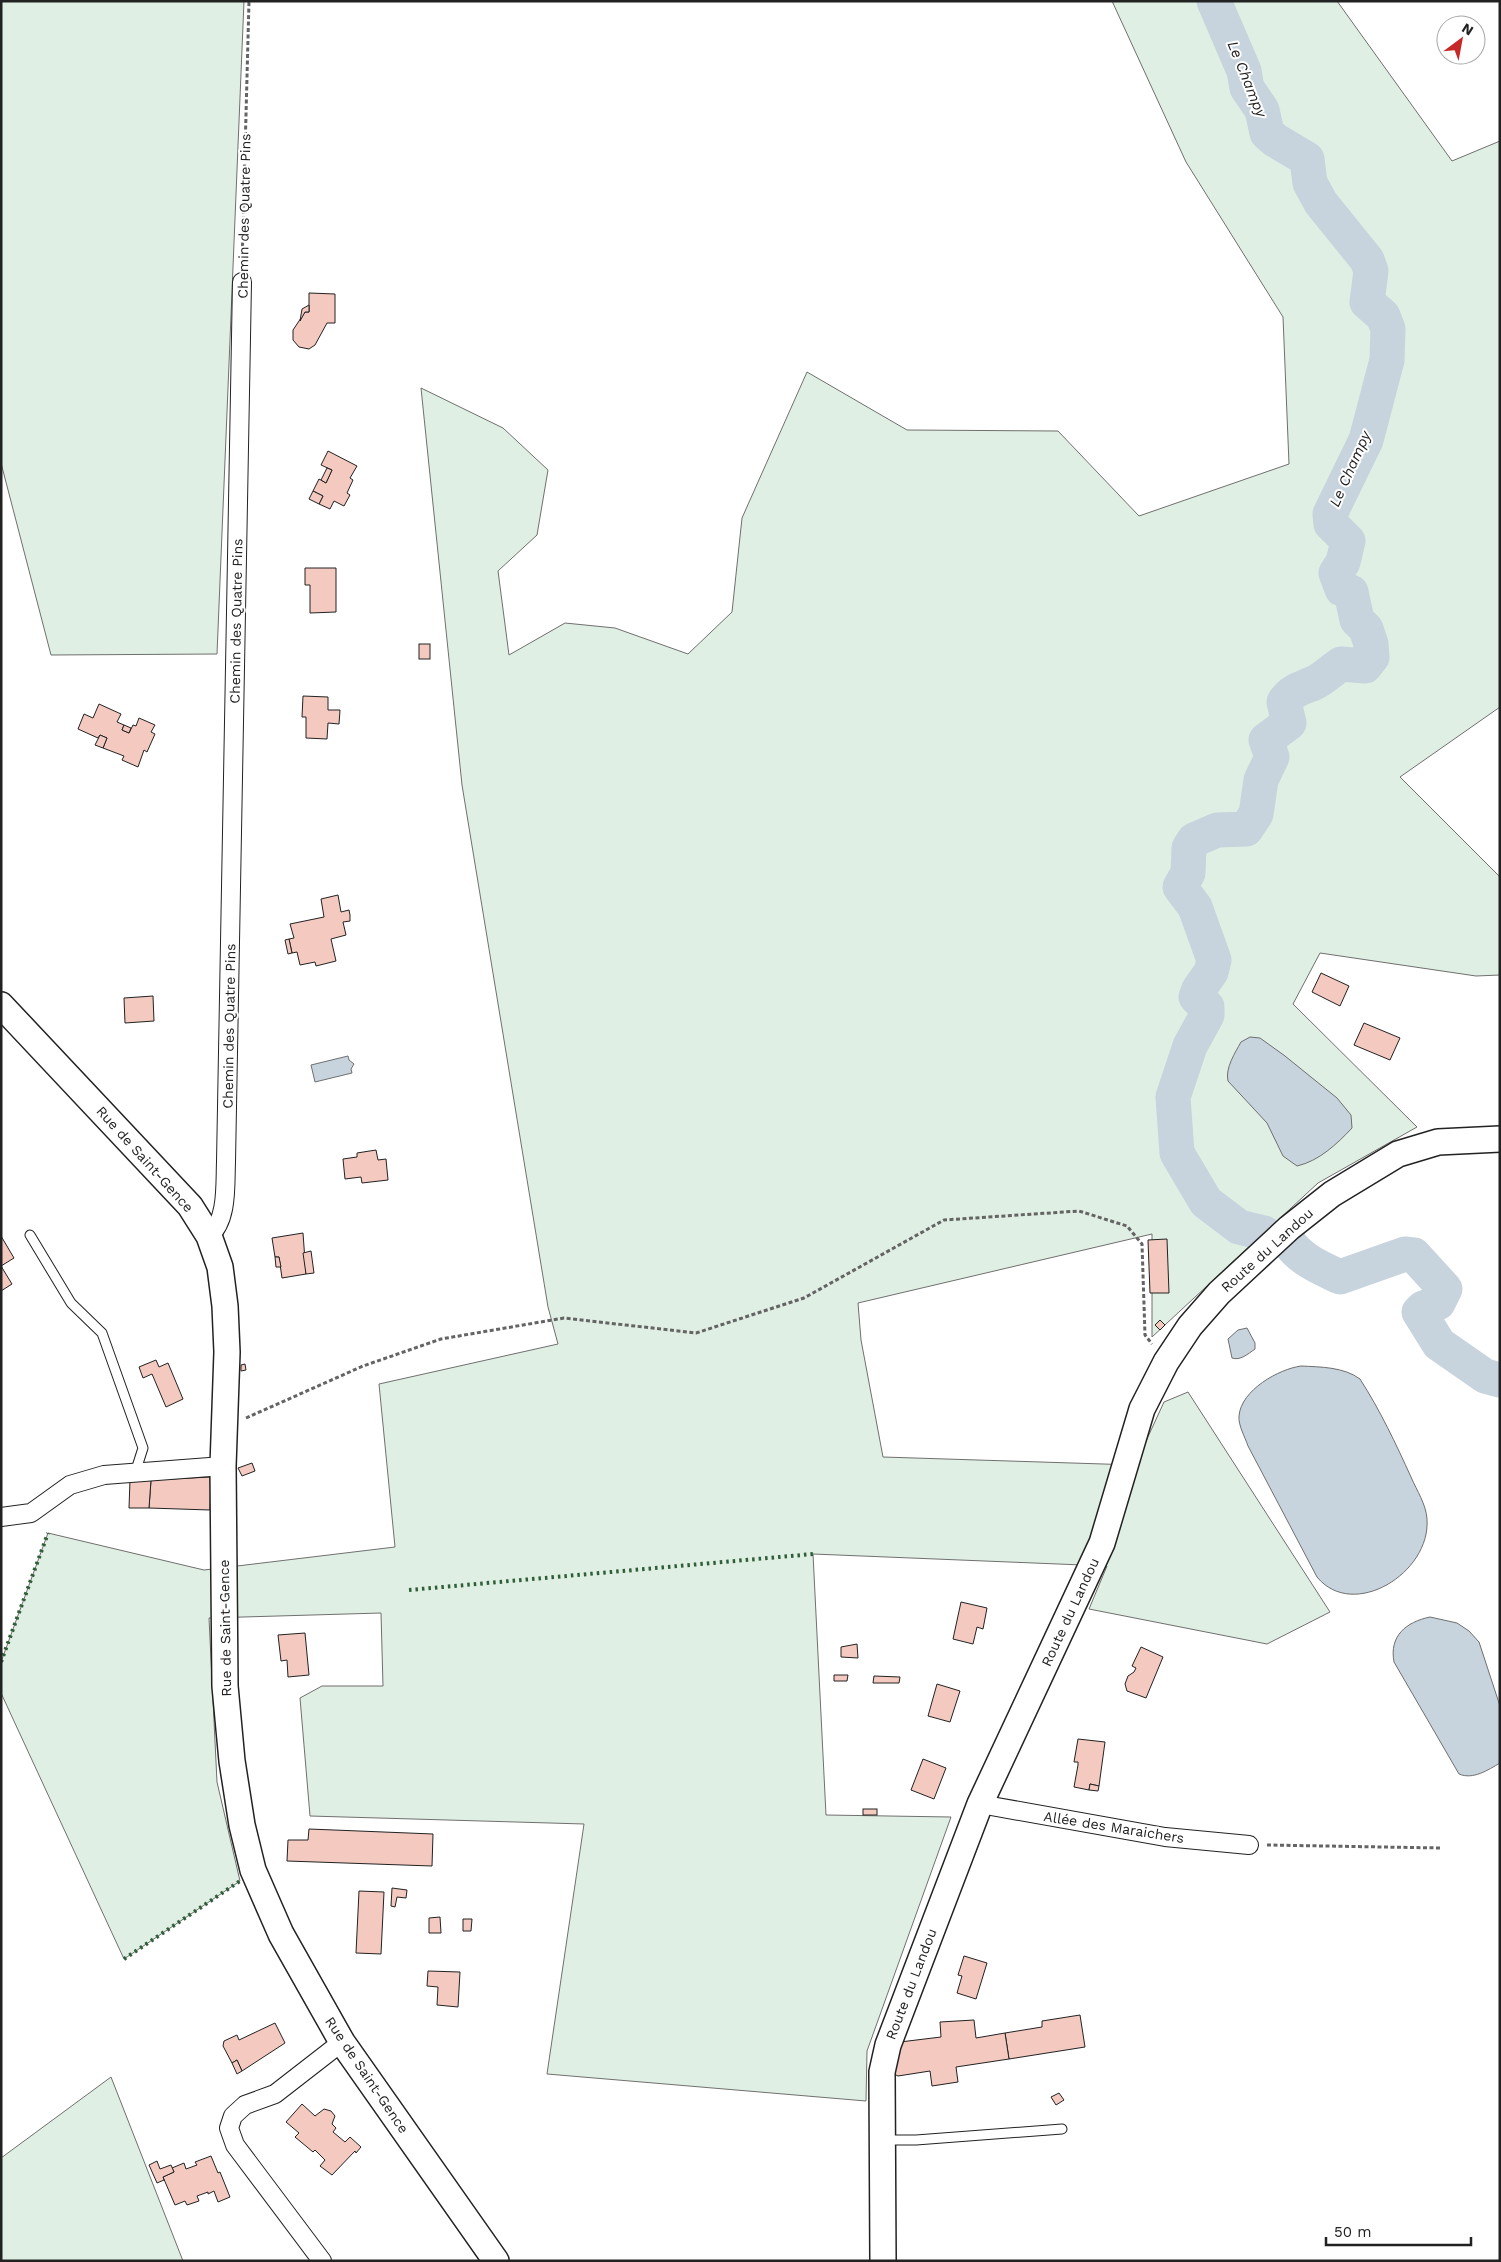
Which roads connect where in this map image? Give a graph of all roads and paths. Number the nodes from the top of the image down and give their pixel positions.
1 (249, 1) edge
2 (242, 282) joint
3 (1, 1005) edge
4 (1500, 1139) edge
5 (30, 1235) dead end
6 (209, 1236) junction
7 (1166, 1362) junction
8 (226, 1427) junction
9 (223, 1466) junction
10 (135, 1473) junction
11 (1, 1516) edge
12 (980, 1804) junction
13 (1249, 1845) joint
14 (1441, 1848) dead end
15 (342, 2042) junction
16 (1062, 2129) dead end
17 (882, 2140) junction
18 (322, 2261) edge
19 (496, 2261) edge
20 (883, 2261) edge

1 - 2 path, Chemin des Quatre Pins
2 - 6 street, Chemin des Quatre Pins
3 - 6 street, Rue de Saint-Gence
4 - 7 street, Route du Landou
5 - 10 lane
6 - 8 street, Rue de Saint-Gence
7 - 8 path
7 - 12 street, Route du Landou
8 - 9 street, Rue de Saint-Gence
9 - 10 street
9 - 15 street, Rue de Saint-Gence
10 - 11 street
12 - 13 street, Allée des Maraichers
12 - 17 street, Route du Landou
13 - 14 path
15 - 18 street
15 - 19 street, Rue de Saint-Gence
16 - 17 lane
17 - 20 street, Route du Landou

